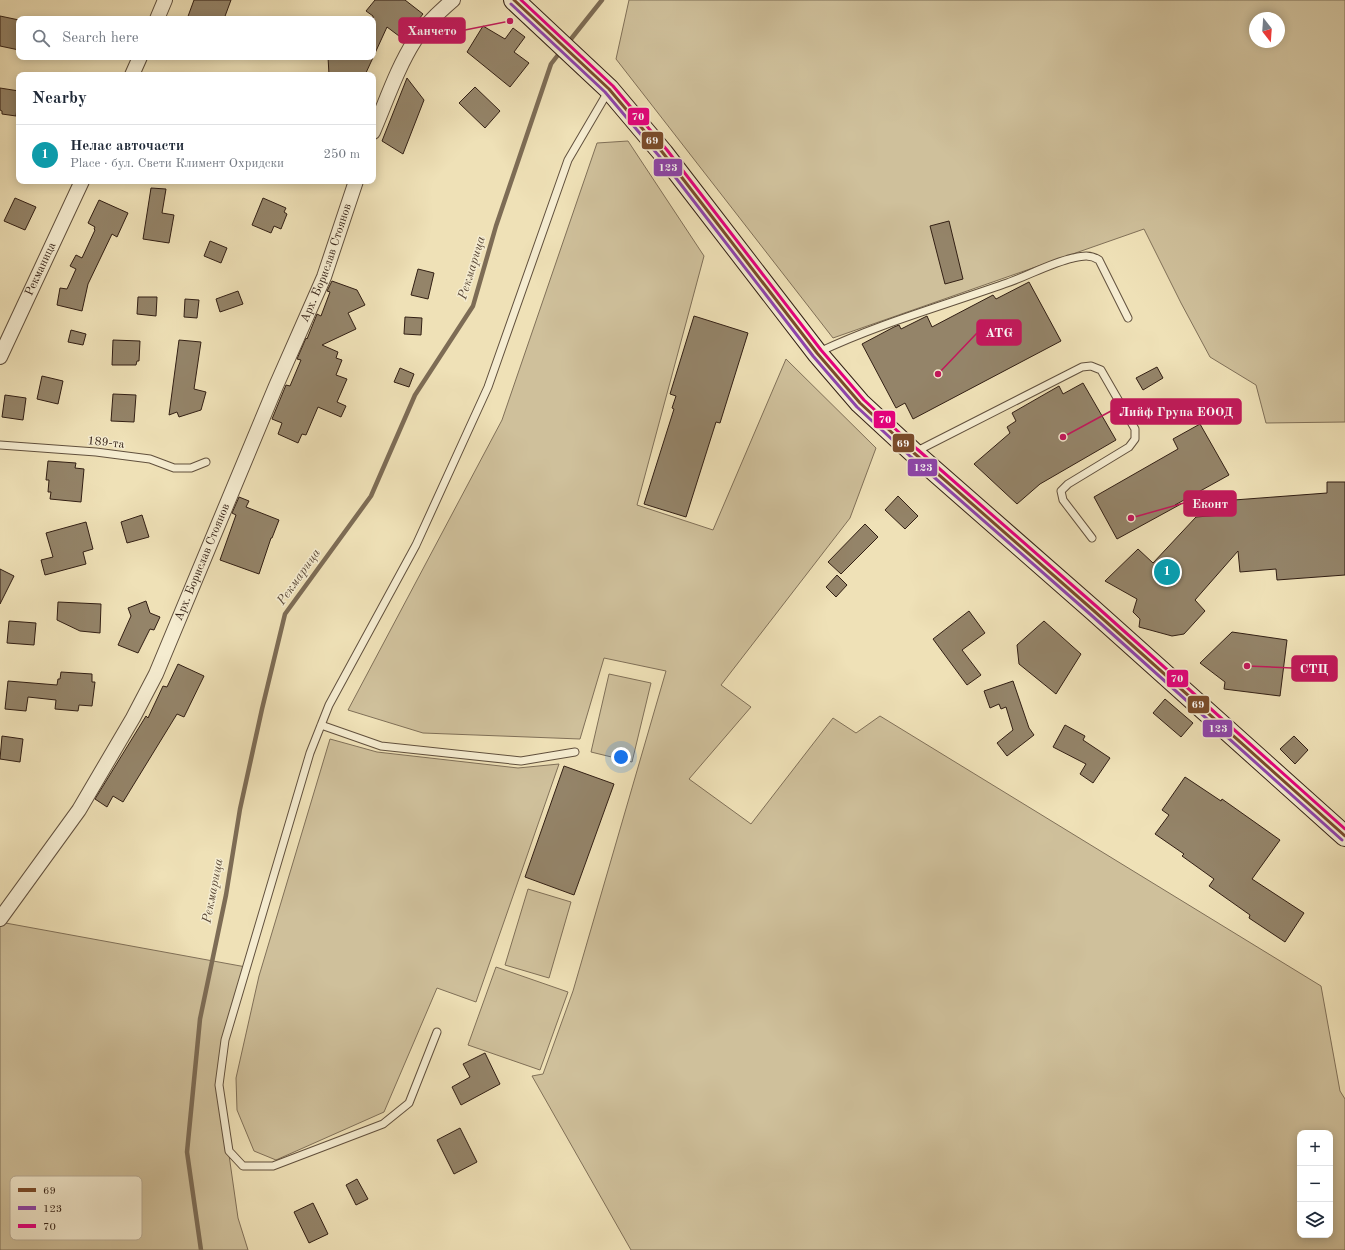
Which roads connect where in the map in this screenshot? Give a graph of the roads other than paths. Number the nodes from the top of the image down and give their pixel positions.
1 (165, 0) edge
2 (452, 0) edge
3 (514, 0) edge
4 (158, 16) edge
5 (139, 60) edge
6 (133, 72) edge
7 (604, 84) junction
8 (376, 125) edge
9 (81, 184) edge
10 (355, 184) edge
11 (1128, 318) dead end
12 (817, 353) junction
13 (0, 357) edge
14 (0, 445) edge
15 (914, 453) junction
16 (206, 462) dead end
17 (1092, 538) dead end
18 (321, 725) junction
19 (575, 752) dead end
20 (1314, 808) junction
21 (1345, 823) edge
22 (1345, 836) edge
23 (0, 919) edge
24 (437, 1032) dead end

1 - 4 street
2 - 8 street
3 - 7 main road
5 - 6 street
7 - 12 main road
7 - 18 lane
9 - 13 street, Рекманица
10 - 23 street, Арх. Борислав Стоянов
11 - 12 lane
12 - 15 main road
14 - 16 lane, 189-та
15 - 17 lane
15 - 20 main road
18 - 19 lane
18 - 24 lane
20 - 21 main road
20 - 22 main road

